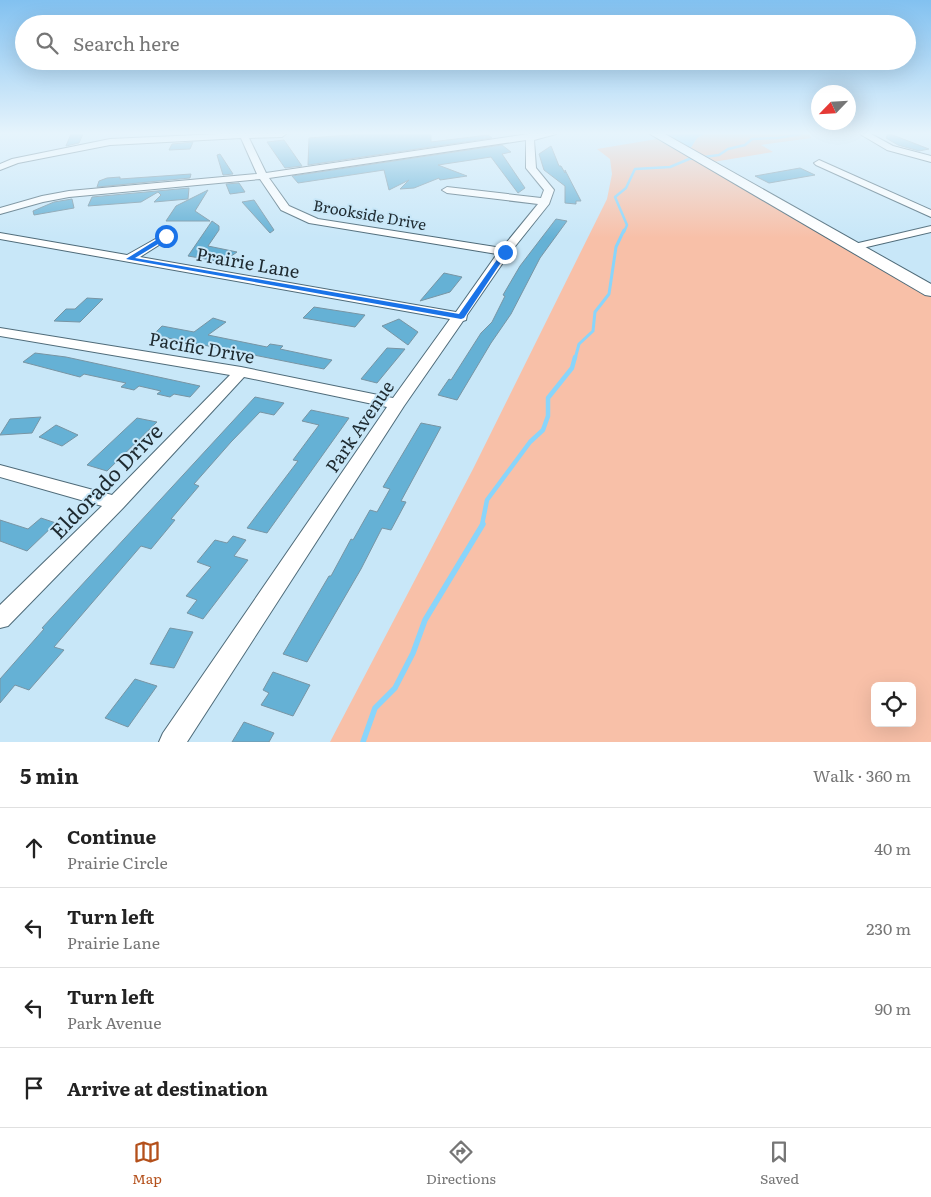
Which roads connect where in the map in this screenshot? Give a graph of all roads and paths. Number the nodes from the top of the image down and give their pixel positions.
1 (260, 169) edge
2 (313, 169) edge
3 (532, 169) edge
4 (716, 169) edge
5 (831, 169) edge
6 (264, 176) junction
7 (447, 190) dead end
8 (545, 202) junction
9 (0, 211) edge
10 (931, 214) edge
11 (931, 229) edge
12 (0, 236) edge
13 (166, 236) dead end
14 (854, 246) junction
15 (505, 252) junction
16 (129, 259) junction
17 (931, 291) edge
18 (461, 317) junction
19 (0, 332) edge
20 (241, 372) junction
21 (397, 404) junction
22 (0, 471) edge
23 (116, 503) junction
24 (0, 619) edge
25 (172, 742) edge

1 - 6 street, Brookside Drive
2 - 6 street
3 - 8 street
4 - 14 street
5 - 10 street
6 - 9 street
6 - 15 street, Brookside Drive
7 - 8 street
8 - 15 street, Park Avenue
11 - 14 street
12 - 16 street, Prairie Lane
13 - 16 street
14 - 17 street
15 - 18 street, Park Avenue
16 - 18 street, Prairie Lane
18 - 21 street, Park Avenue
19 - 20 street, Pacific Drive
20 - 21 street, Pacific Drive
20 - 23 street, Eldorado Drive
21 - 25 street, Park Avenue
22 - 23 street
23 - 24 street, Eldorado Drive

